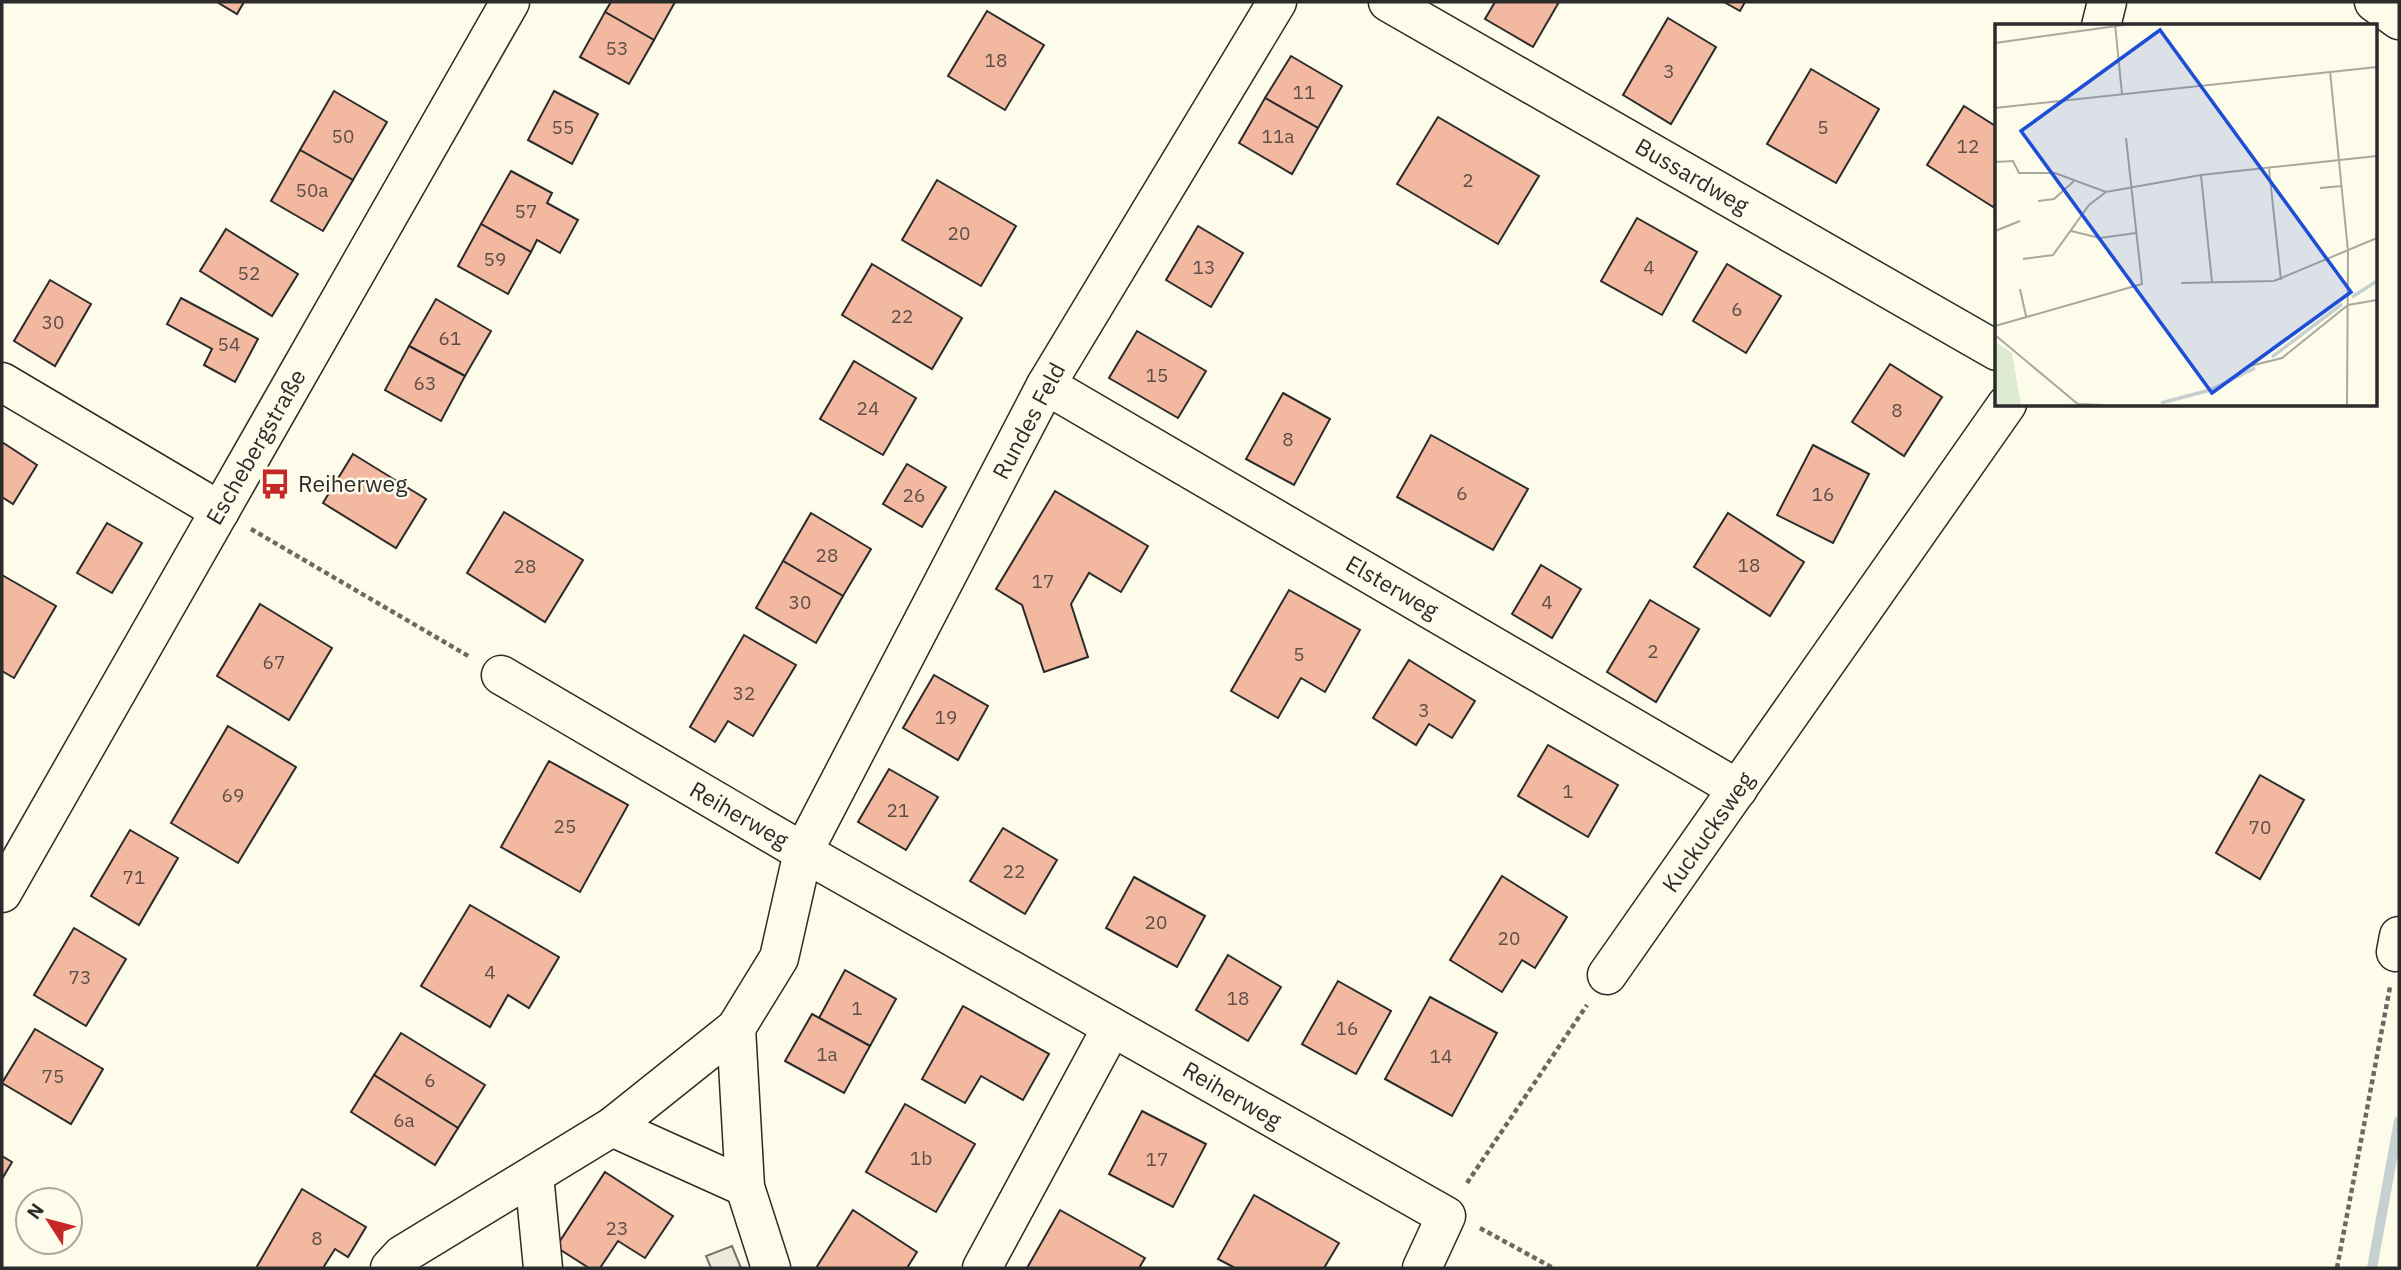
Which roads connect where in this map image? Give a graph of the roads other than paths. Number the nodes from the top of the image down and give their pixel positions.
1 (510, 2) edge
2 (1277, 2) edge
3 (1388, 2) edge
4 (2107, 2) edge
5 (2374, 2) edge
6 (2399, 20) edge
7 (2102, 24) edge
8 (1995, 350) edge
9 (2, 382) edge
10 (1046, 385) junction
11 (2006, 406) edge
12 (220, 510) junction
13 (501, 675) road end
14 (1738, 789) junction
15 (803, 852) junction
16 (2, 893) edge
17 (1607, 975) road end
18 (1112, 1027) junction
19 (736, 1028) junction
20 (612, 1127) junction
21 (534, 1175) junction
22 (746, 1187) junction
23 (390, 1268) edge
24 (543, 1268) edge
25 (771, 1268) edge
26 (982, 1268) edge
27 (1422, 1268) edge

1 - 12 street, Eschebergstraße
2 - 10 street, Rundes Feld
3 - 8 street, Bussardweg
4 - 7 street
5 - 6 street
9 - 12 street
10 - 14 street, Elsterweg
10 - 15 street, Rundes Feld
11 - 14 street, Kuckucksweg
12 - 16 street, Eschebergstraße
13 - 15 street, Reiherweg
14 - 17 street, Kuckucksweg
15 - 18 street, Reiherweg
15 - 19 street, Rundes Feld
18 - 26 street
18 - 27 street, Reiherweg
19 - 20 street, Rundes Feld
19 - 22 street
20 - 21 street, Rundes Feld
20 - 22 street
21 - 23 street, Rundes Feld
21 - 24 street
22 - 25 street

